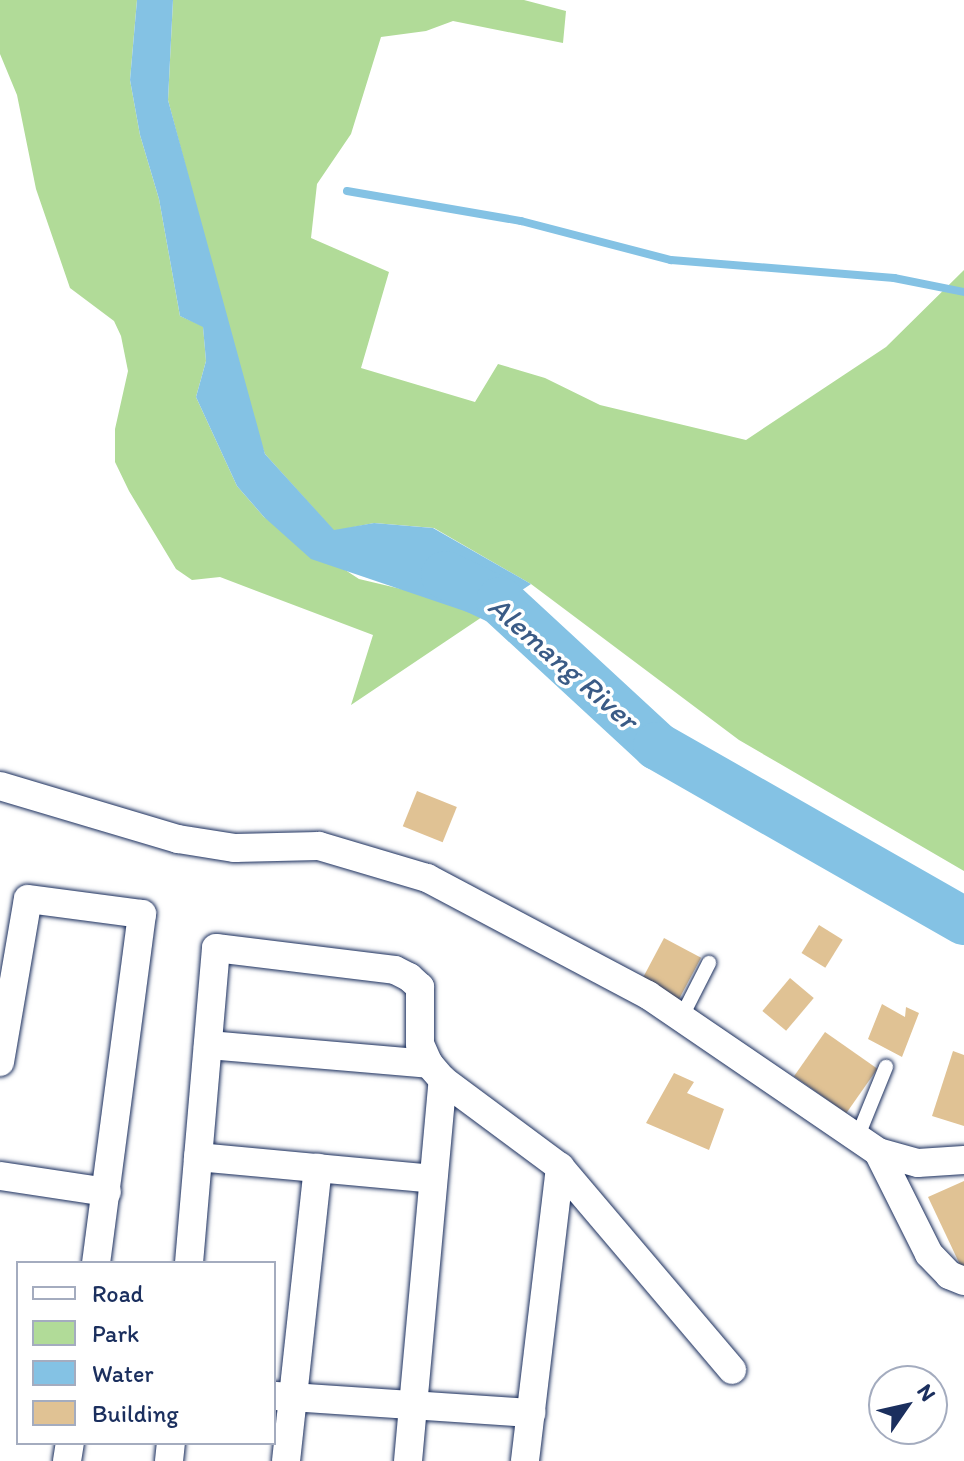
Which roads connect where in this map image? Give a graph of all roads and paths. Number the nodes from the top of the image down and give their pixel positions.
1 (0, 786) edge
2 (709, 963) dead end
3 (681, 1018) junction
4 (208, 1045) junction
5 (0, 1062) edge
6 (886, 1067) dead end
7 (436, 1072) junction
8 (868, 1145) junction
9 (198, 1157) junction
10 (964, 1160) edge
11 (560, 1167) junction
12 (318, 1168) junction
13 (0, 1176) edge
14 (433, 1179) junction
15 (107, 1192) junction
16 (96, 1261) edge
17 (189, 1261) edge
18 (964, 1281) edge
19 (732, 1370) dead end
20 (284, 1396) edge
21 (415, 1407) junction
22 (531, 1413) junction
23 (286, 1461) edge
24 (408, 1461) edge
25 (525, 1461) edge

1 - 3 street
2 - 3 lane
3 - 8 street
4 - 7 street
4 - 7 street
4 - 9 street
5 - 15 street
6 - 8 lane
7 - 11 street
7 - 14 street
8 - 10 street
8 - 18 street
9 - 12 street
9 - 17 street
11 - 19 street
11 - 22 street
12 - 14 street
12 - 20 street
13 - 15 street
14 - 21 street
15 - 16 street
20 - 21 street
20 - 23 street
21 - 22 street
21 - 24 street
22 - 25 street

